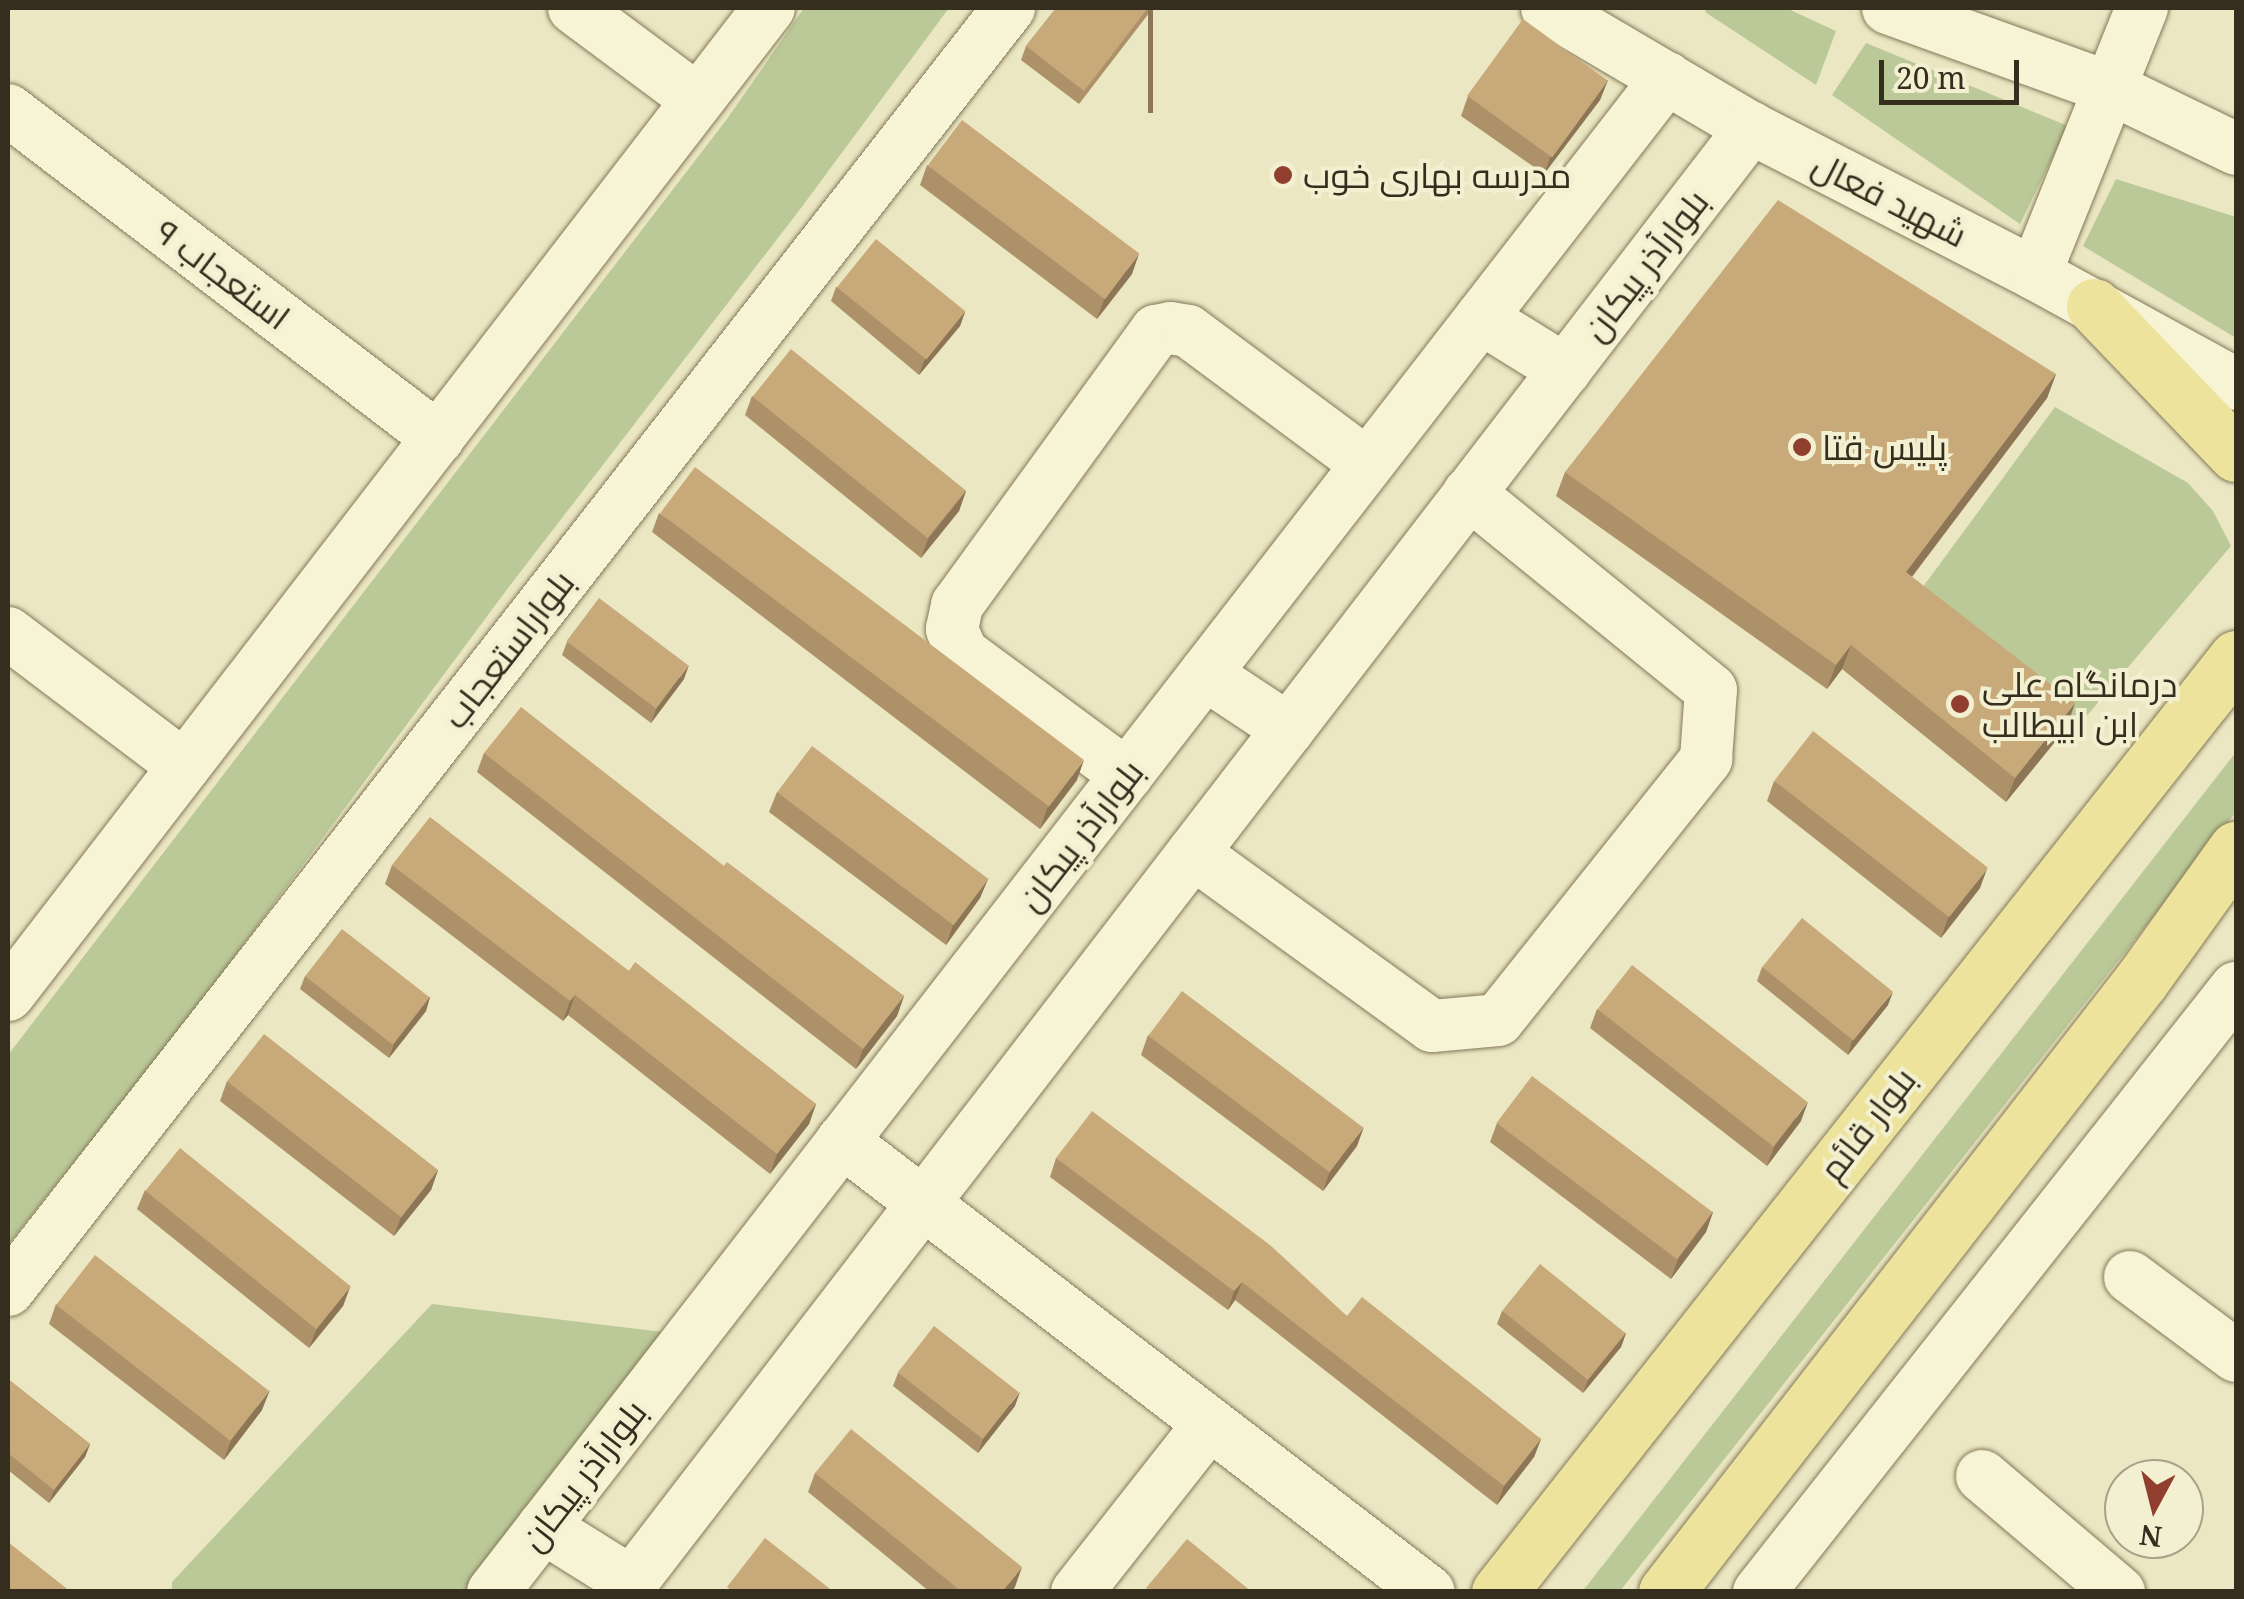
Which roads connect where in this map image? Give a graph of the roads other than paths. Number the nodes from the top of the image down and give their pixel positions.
1 (574, 8) edge
2 (769, 8) edge
3 (1009, 8) edge
4 (1547, 8) edge
5 (1888, 8) edge
6 (2142, 8) edge
7 (1667, 78) junction
8 (2110, 88) junction
9 (698, 100) junction
10 (8, 110) edge
11 (1752, 128) junction
12 (2236, 149) edge
13 (2035, 274) junction
14 (2094, 306) junction
15 (1481, 318) junction
16 (1564, 370) junction
17 (2236, 384) edge
18 (438, 438) junction
19 (2236, 454) edge
20 (1367, 464) junction
21 (1469, 494) junction
22 (8, 633) edge
23 (2236, 658) edge
24 (1205, 674) junction
25 (1288, 728) junction
26 (184, 766) junction
27 (1127, 775) junction
28 (2236, 849) edge
29 (1193, 853) junction
30 (2236, 988) edge
31 (8, 995) edge
32 (842, 1141) junction
33 (922, 1206) junction
34 (2130, 1277) dead end
35 (8, 1290) edge
36 (2236, 1356) edge
37 (1210, 1424) junction
38 (1982, 1476) dead end
39 (543, 1527) junction
40 (628, 1587) edge
41 (493, 1592) edge
42 (1078, 1592) edge
43 (1430, 1592) edge
44 (1499, 1592) edge
45 (1666, 1592) edge
46 (1758, 1592) edge
47 (2119, 1592) edge

1 - 9 street
2 - 9 street
3 - 35 street, بلواراستعجاب
4 - 7 street, شهید فعال
5 - 8 street
6 - 8 street
7 - 11 street, شهید فعال
7 - 15 street, بلوارآذر پیکان
8 - 12 street
8 - 13 street
9 - 18 street
10 - 18 street, استعجاب ۹
11 - 13 street, شهید فعال
11 - 16 street, بلوارآذر پیکان
13 - 14 street, شهید فعال
14 - 17 street, شهید فعال
14 - 19 main road
15 - 16 street
15 - 20 street, بلوارآذر پیکان
16 - 21 street, بلوارآذر پیکان
18 - 26 street
20 - 24 street, بلوارآذر پیکان
20 - 27 street
21 - 25 street, بلوارآذر پیکان
21 - 29 street
22 - 26 street
23 - 44 main road, بلوار قائم
24 - 25 street
24 - 27 street, بلوارآذر پیکان
25 - 29 street, بلوارآذر پیکان
26 - 31 street
27 - 32 street, بلوارآذر پیکان
28 - 45 main road
29 - 33 street, بلوارآذر پیکان
30 - 46 street
32 - 33 street
32 - 39 street, بلوارآذر پیکان
33 - 37 street
33 - 40 street, بلوارآذر پیکان
34 - 36 street
37 - 42 street
37 - 43 street
38 - 47 street
39 - 40 street
39 - 41 street, بلوارآذر پیکان

